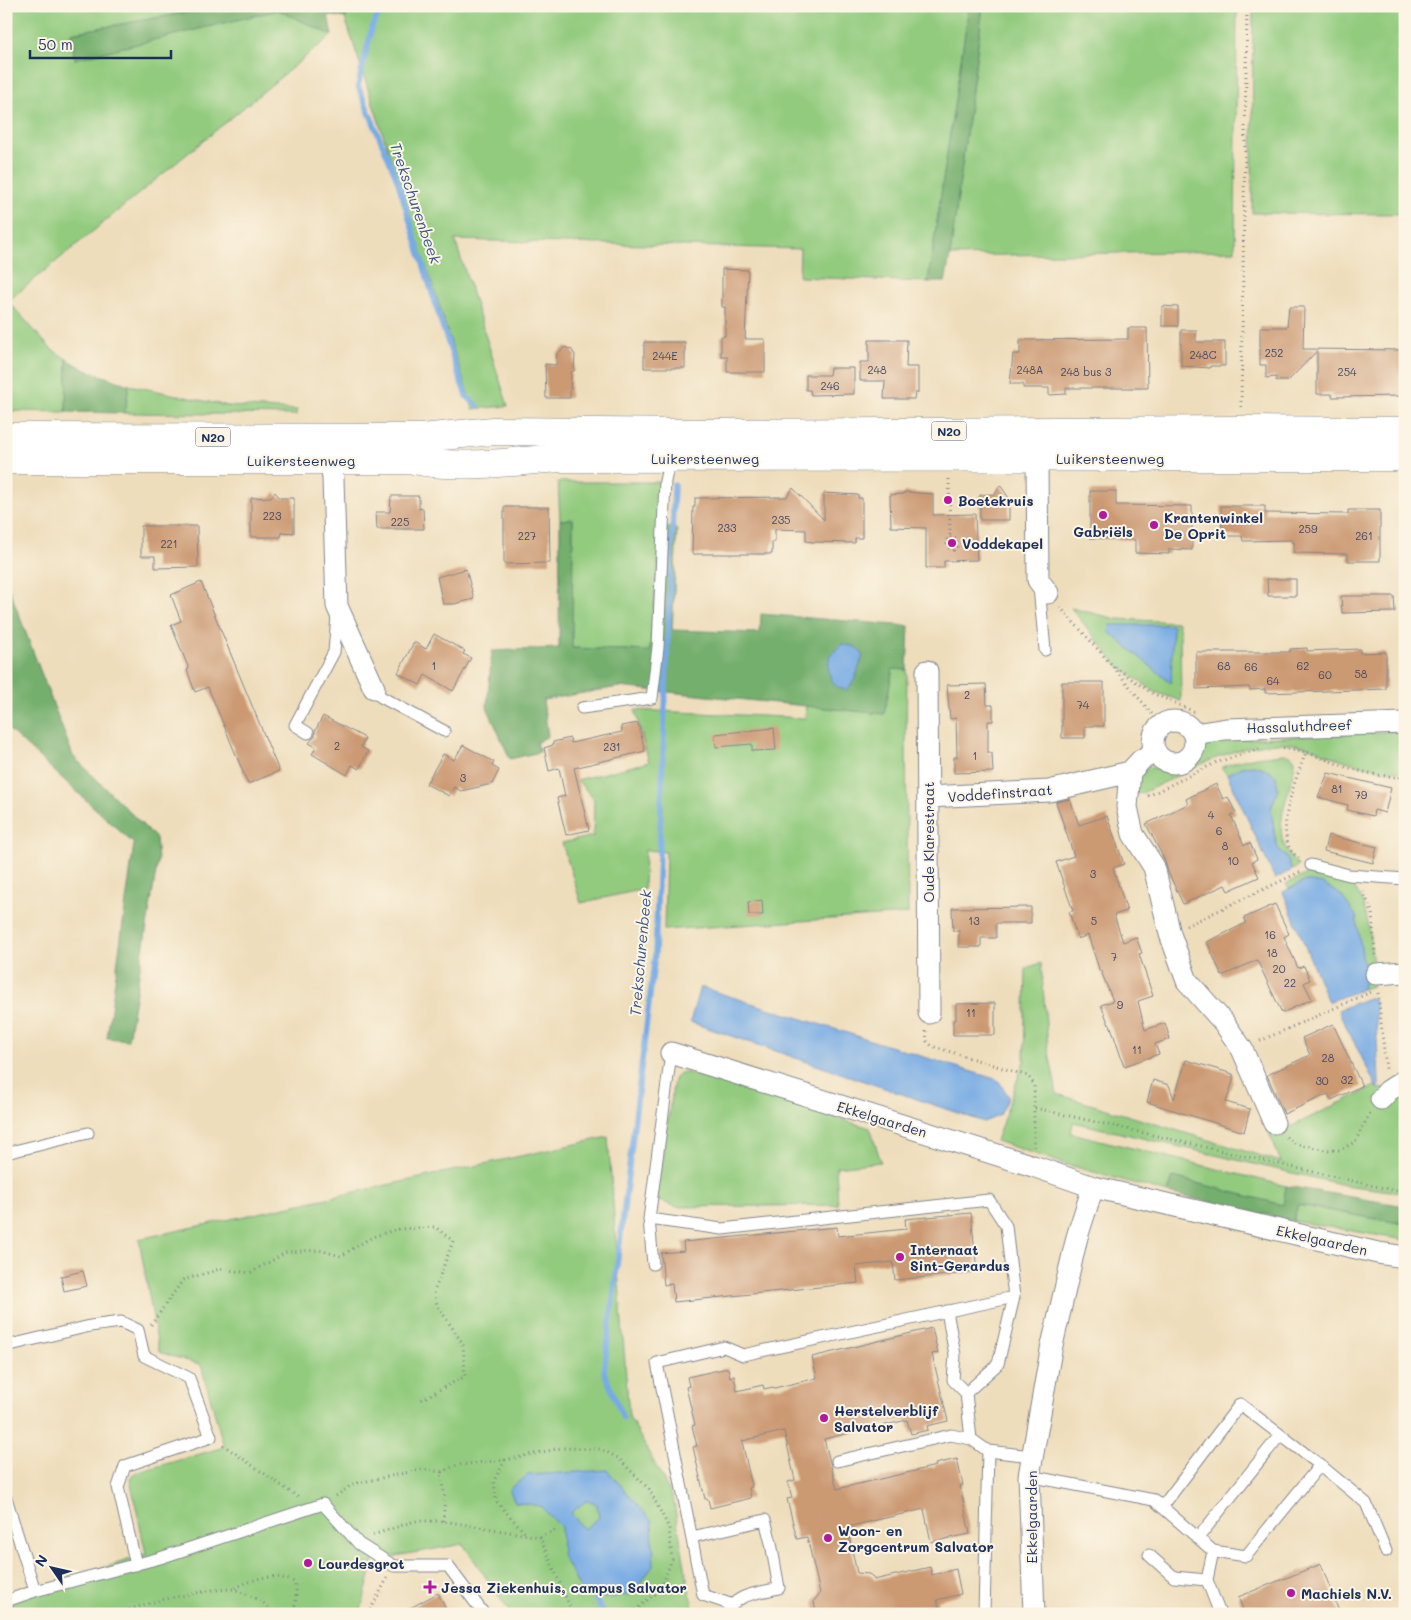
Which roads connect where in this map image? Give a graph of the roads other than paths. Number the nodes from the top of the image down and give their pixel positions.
1 (1405, 431) edge
2 (6, 437) edge
3 (1405, 457) edge
4 (670, 458) junction
5 (1037, 458) junction
6 (6, 460) edge
7 (331, 460) junction
8 (1044, 586) joint
9 (338, 606) junction
10 (1045, 650) dead end
11 (928, 671) dead end
12 (374, 688) joint
13 (582, 708) dead end
14 (1405, 723) edge
15 (444, 731) dead end
16 (308, 733) dead end
17 (1194, 734) junction
18 (1155, 752) junction
19 (1130, 772) junction
20 (928, 797) junction
21 (1311, 865) road end
22 (1405, 879) edge
23 (1405, 972) edge
24 (1377, 981) road end
25 (929, 1013) road end
26 (671, 1053) joint
27 (1405, 1080) edge
28 (1380, 1099) road end
29 (1274, 1123) road end
30 (88, 1133) dead end
31 (6, 1153) edge
32 (1093, 1187) junction
33 (649, 1219) junction
34 (1405, 1257) edge
35 (653, 1264) dead end
36 (1014, 1297) junction
37 (947, 1311) junction
38 (6, 1346) edge
39 (966, 1393) junction
40 (1280, 1435) junction
41 (971, 1439) junction
42 (988, 1450) junction
43 (837, 1461) dead end
44 (1320, 1465) junction
45 (1031, 1466) junction
46 (6, 1498) edge
47 (1162, 1506) junction
48 (692, 1536) junction
49 (1198, 1538) junction
50 (1386, 1551) dead end
51 (1213, 1552) junction
52 (1149, 1555) dead end
53 (136, 1564) junction
54 (1207, 1580) junction
55 (35, 1591) junction
56 (6, 1601) edge
57 (728, 1609) edge
58 (484, 1614) edge
59 (984, 1614) edge
60 (1034, 1614) edge
61 (1220, 1614) edge

1 - 2 main road, Luikersteenweg / N20
3 - 5 main road, Luikersteenweg / N20
4 - 5 main road, Luikersteenweg / N20
4 - 7 main road, Luikersteenweg / N20
4 - 13 lane
5 - 8 street
6 - 7 main road, Luikersteenweg / N20
7 - 9 street
8 - 10 lane
9 - 12 street
9 - 16 lane
11 - 20 street, Oude Klarestraat
12 - 15 lane
14 - 17 street, Hassaluthdreef
17 - 18 street
17 - 18 street
18 - 19 street, Voddefinstraat
19 - 20 street, Voddefinstraat
19 - 29 street
20 - 25 street, Oude Klarestraat
21 - 22 lane
23 - 24 street
26 - 32 street, Ekkelgaarden
26 - 33 lane
27 - 28 street
30 - 31 lane
32 - 34 street, Ekkelgaarden
32 - 45 street, Ekkelgaarden
33 - 35 lane
33 - 36 lane
36 - 37 lane
36 - 39 lane
37 - 39 lane
37 - 48 lane
38 - 53 lane
39 - 41 lane
40 - 44 lane
40 - 47 lane
40 - 49 lane
41 - 42 lane
41 - 43 lane
42 - 45 lane
42 - 59 lane
44 - 50 lane
44 - 51 lane
45 - 47 lane
45 - 60 street, Ekkelgaarden
46 - 55 lane
47 - 49 lane
48 - 57 lane
48 - 57 lane
49 - 51 lane
51 - 54 lane
52 - 54 lane
53 - 55 lane
53 - 58 lane
54 - 61 lane
55 - 56 lane

